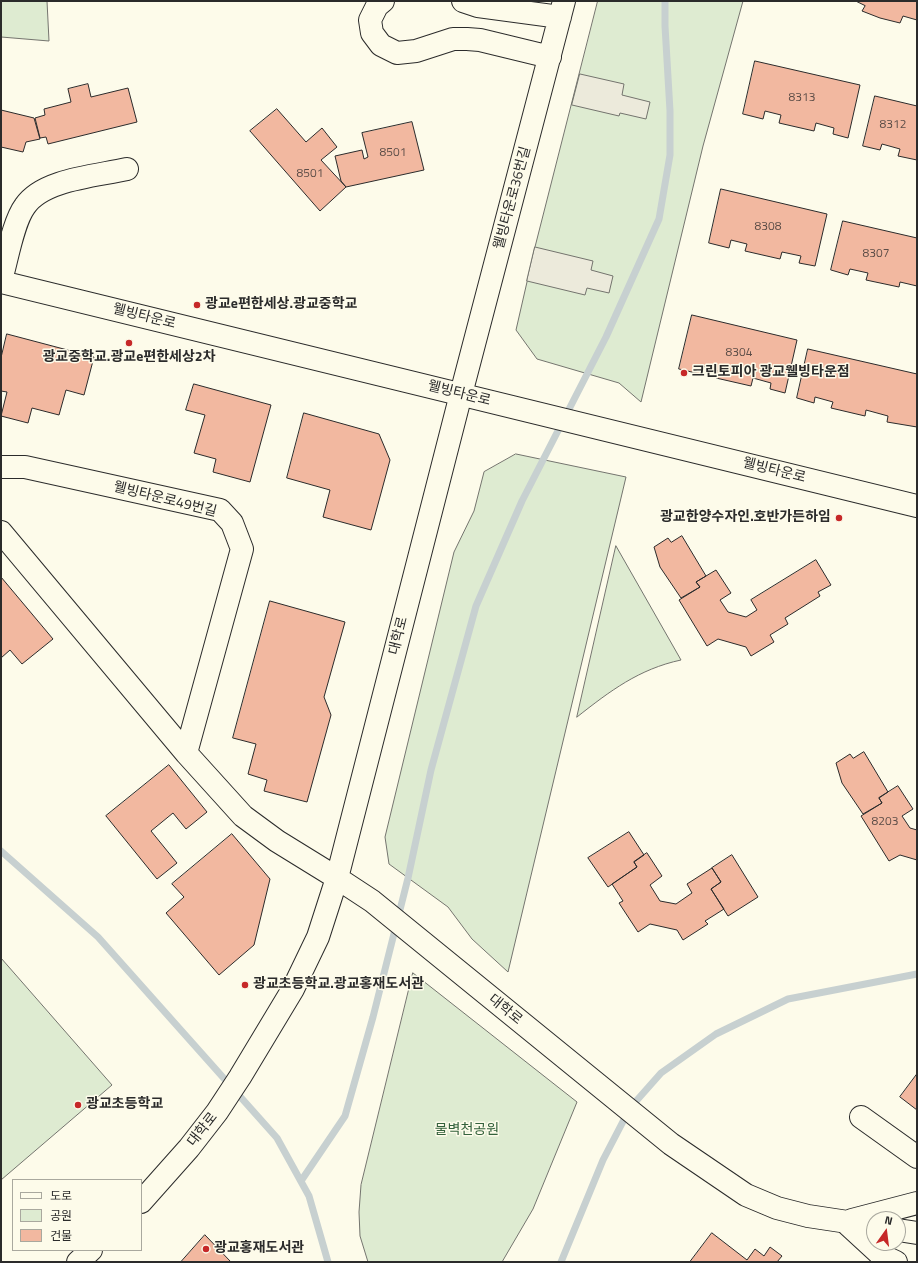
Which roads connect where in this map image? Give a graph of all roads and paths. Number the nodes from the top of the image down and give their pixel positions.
1 (383, 1) edge
2 (463, 1) edge
3 (562, 9) edge
4 (550, 57) junction
5 (127, 169) dead end
6 (1, 281) edge
7 (461, 394) junction
8 (1, 467) edge
9 (917, 506) edge
10 (1, 532) edge
11 (186, 753) junction
12 (337, 878) junction
13 (861, 1117) dead end
14 (917, 1157) edge
15 (142, 1201) edge
16 (917, 1203) edge
17 (845, 1222) junction
18 (866, 1225) edge
19 (906, 1231) edge
20 (917, 1233) edge
21 (90, 1251) edge
22 (78, 1262) edge
23 (896, 1262) edge

1 - 4 street
2 - 3 street
3 - 4 street, 웰빙타운로36번길
4 - 7 street, 웰빙타운로36번길
5 - 6 street
6 - 7 street, 웰빙타운로
7 - 9 street, 웰빙타운로
7 - 12 street, 대학로
8 - 11 street, 웰빙타운로49번길
10 - 11 street
11 - 12 street
12 - 15 street, 대학로
12 - 17 street, 대학로
13 - 14 street
16 - 17 street
17 - 18 street, 대학로
17 - 23 street
19 - 20 street
21 - 22 street

